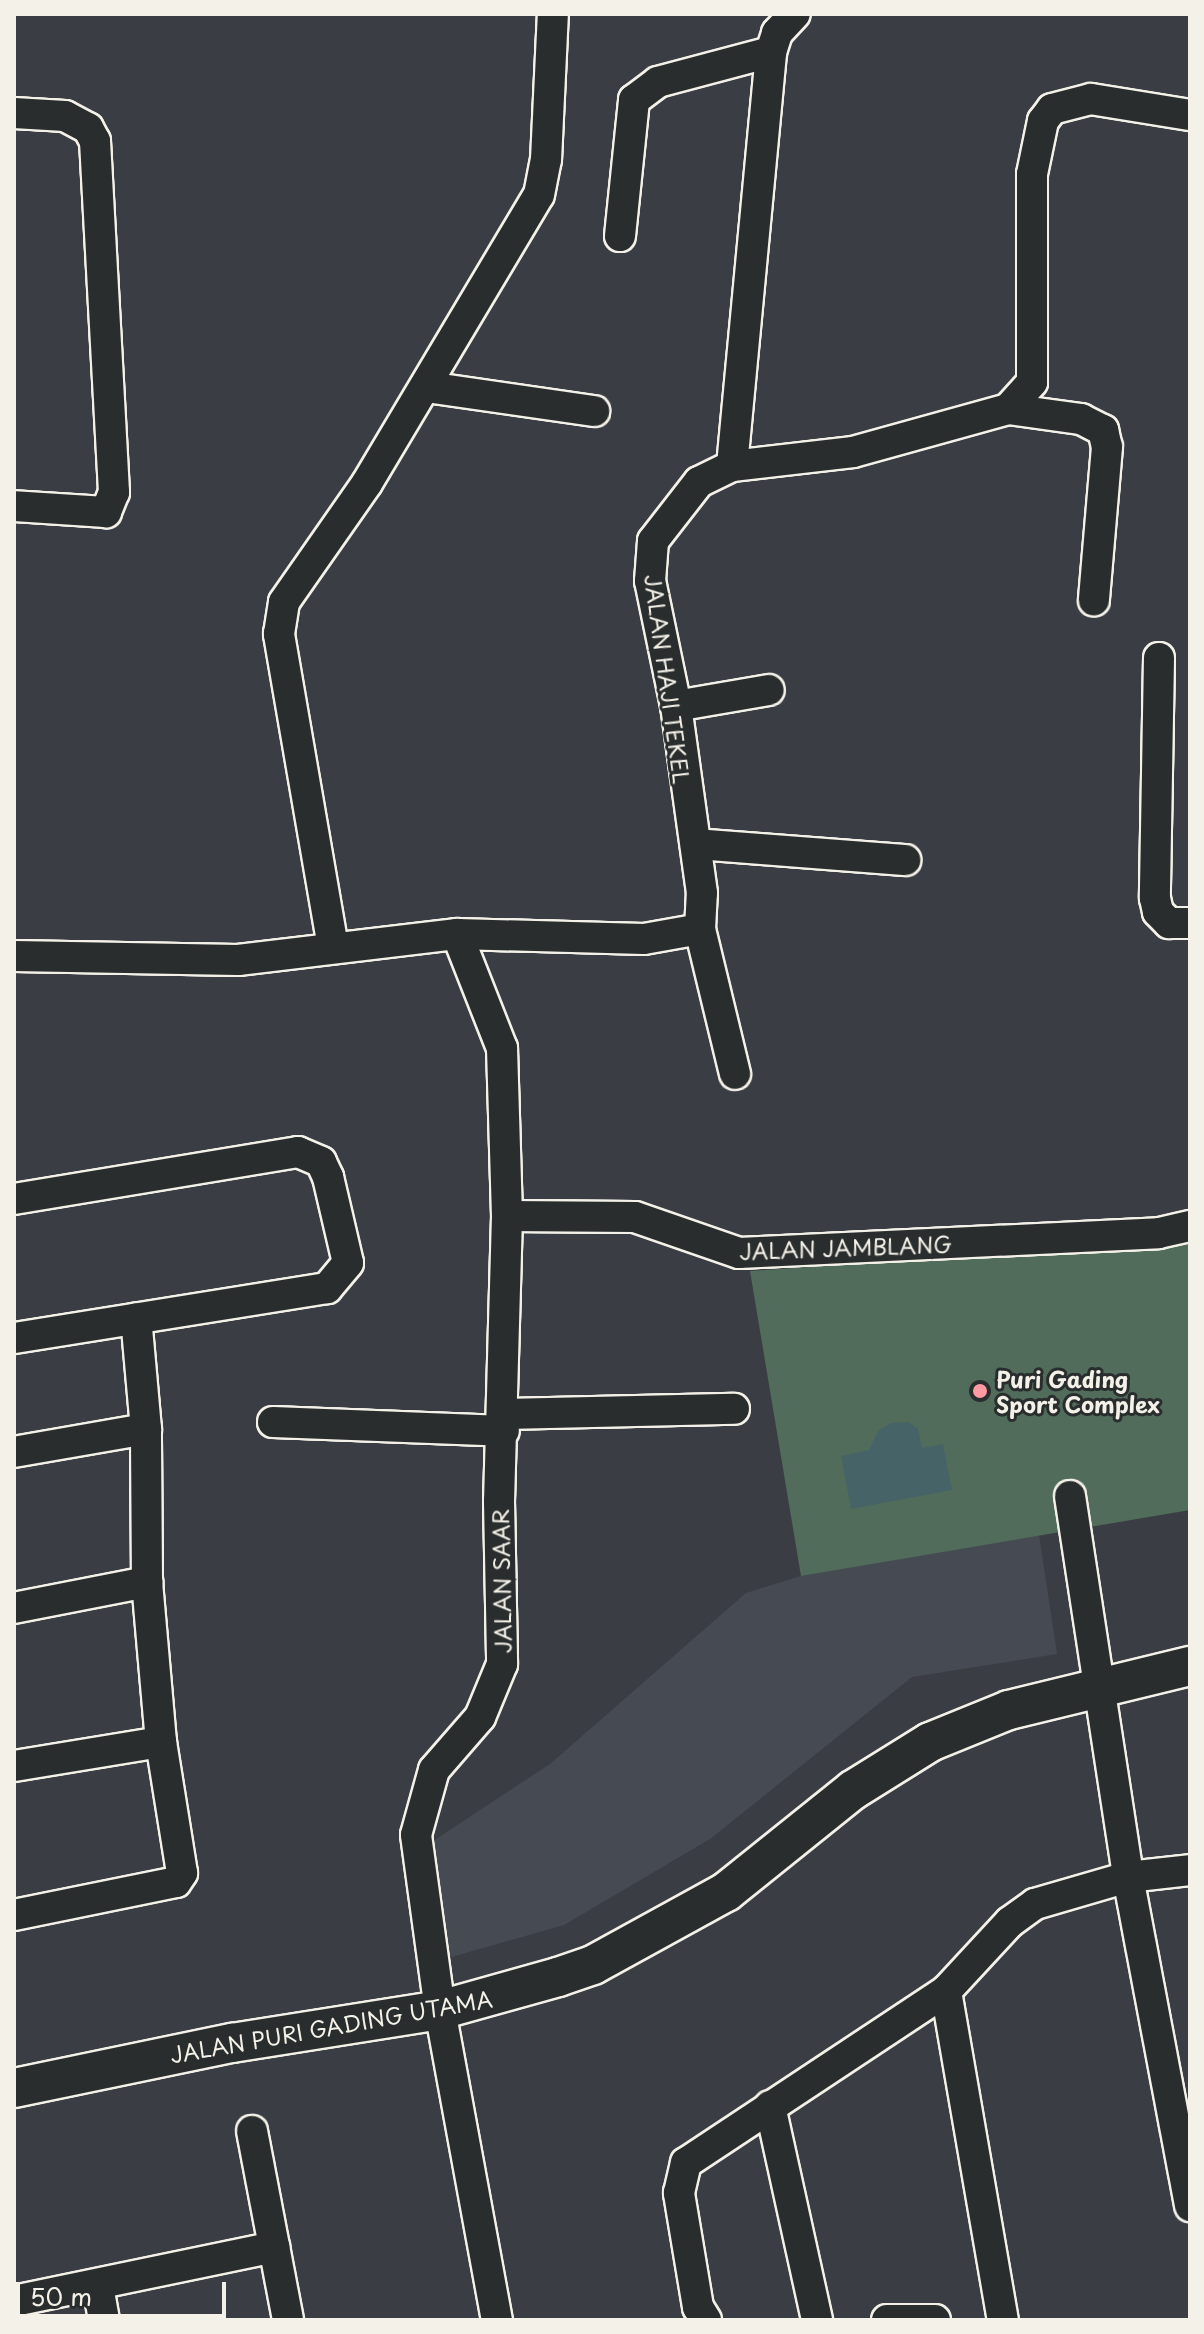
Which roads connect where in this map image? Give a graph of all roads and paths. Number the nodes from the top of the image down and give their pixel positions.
1 (553, 14) edge
2 (795, 14) edge
3 (771, 52) junction
4 (14, 113) edge
5 (1190, 115) edge
6 (620, 236) dead end
7 (427, 387) junction
8 (1008, 409) junction
9 (594, 411) dead end
10 (732, 466) junction
11 (14, 506) edge
12 (1094, 600) dead end
13 (1159, 658) dead end
14 (769, 690) dead end
15 (676, 706) junction
16 (696, 844) junction
17 (905, 860) dead end
18 (1190, 923) edge
19 (700, 929) junction
20 (457, 934) junction
21 (333, 947) junction
22 (14, 956) edge
23 (735, 1074) dead end
24 (14, 1199) edge
25 (507, 1216) junction
26 (1190, 1226) edge
27 (136, 1318) junction
28 (14, 1338) edge
29 (734, 1409) dead end
30 (273, 1422) dead end
31 (504, 1422) junction
32 (146, 1429) junction
33 (14, 1452) edge
34 (1070, 1496) dead end
35 (147, 1582) junction
36 (14, 1608) edge
37 (1190, 1666) edge
38 (1098, 1685) junction
39 (161, 1742) junction
40 (14, 1766) edge
41 (1190, 1870) edge
42 (1128, 1877) junction
43 (14, 1915) edge
44 (946, 1991) junction
45 (440, 2010) junction
46 (14, 2088) edge
47 (770, 2106) junction
48 (252, 2131) dead end
49 (1190, 2206) edge
50 (274, 2247) junction
51 (98, 2286) junction
52 (14, 2301) edge
53 (104, 2320) edge
54 (288, 2320) edge
55 (497, 2320) edge
56 (706, 2320) edge
57 (817, 2320) edge
58 (887, 2320) edge
59 (935, 2320) edge
60 (1003, 2320) edge

1 - 7 street
2 - 3 street
3 - 6 street
3 - 10 street
4 - 11 street
5 - 8 street
7 - 9 street
7 - 21 street
8 - 10 street, JALAN HAJI TEKEL
8 - 12 street
10 - 15 street, JALAN HAJI TEKEL
13 - 18 street
14 - 15 street
15 - 16 street, JALAN HAJI TEKEL
16 - 17 street
16 - 19 street, JALAN HAJI TEKEL
19 - 20 street
19 - 23 street, JALAN HAJI TEKEL
20 - 21 street
20 - 25 street, JALAN SAAR
21 - 22 street
24 - 27 street
25 - 26 street, JALAN JAMBLANG
25 - 31 street, JALAN SAAR
27 - 28 street
27 - 32 street
29 - 31 street
30 - 31 street
31 - 45 street, JALAN SAAR
32 - 33 street
32 - 35 street
34 - 38 street
35 - 36 street
35 - 39 street
37 - 38 street, JALAN PURI GADING UTAMA
38 - 42 street
38 - 45 street, JALAN PURI GADING UTAMA
39 - 40 street
39 - 43 street
41 - 42 street
42 - 44 street
42 - 49 street
44 - 47 street
44 - 60 street
45 - 46 street, JALAN PURI GADING UTAMA
45 - 55 street, JALAN SAAR
47 - 56 street
47 - 57 street
48 - 50 street
50 - 51 street
50 - 54 street
51 - 52 street
51 - 53 street
58 - 59 street

